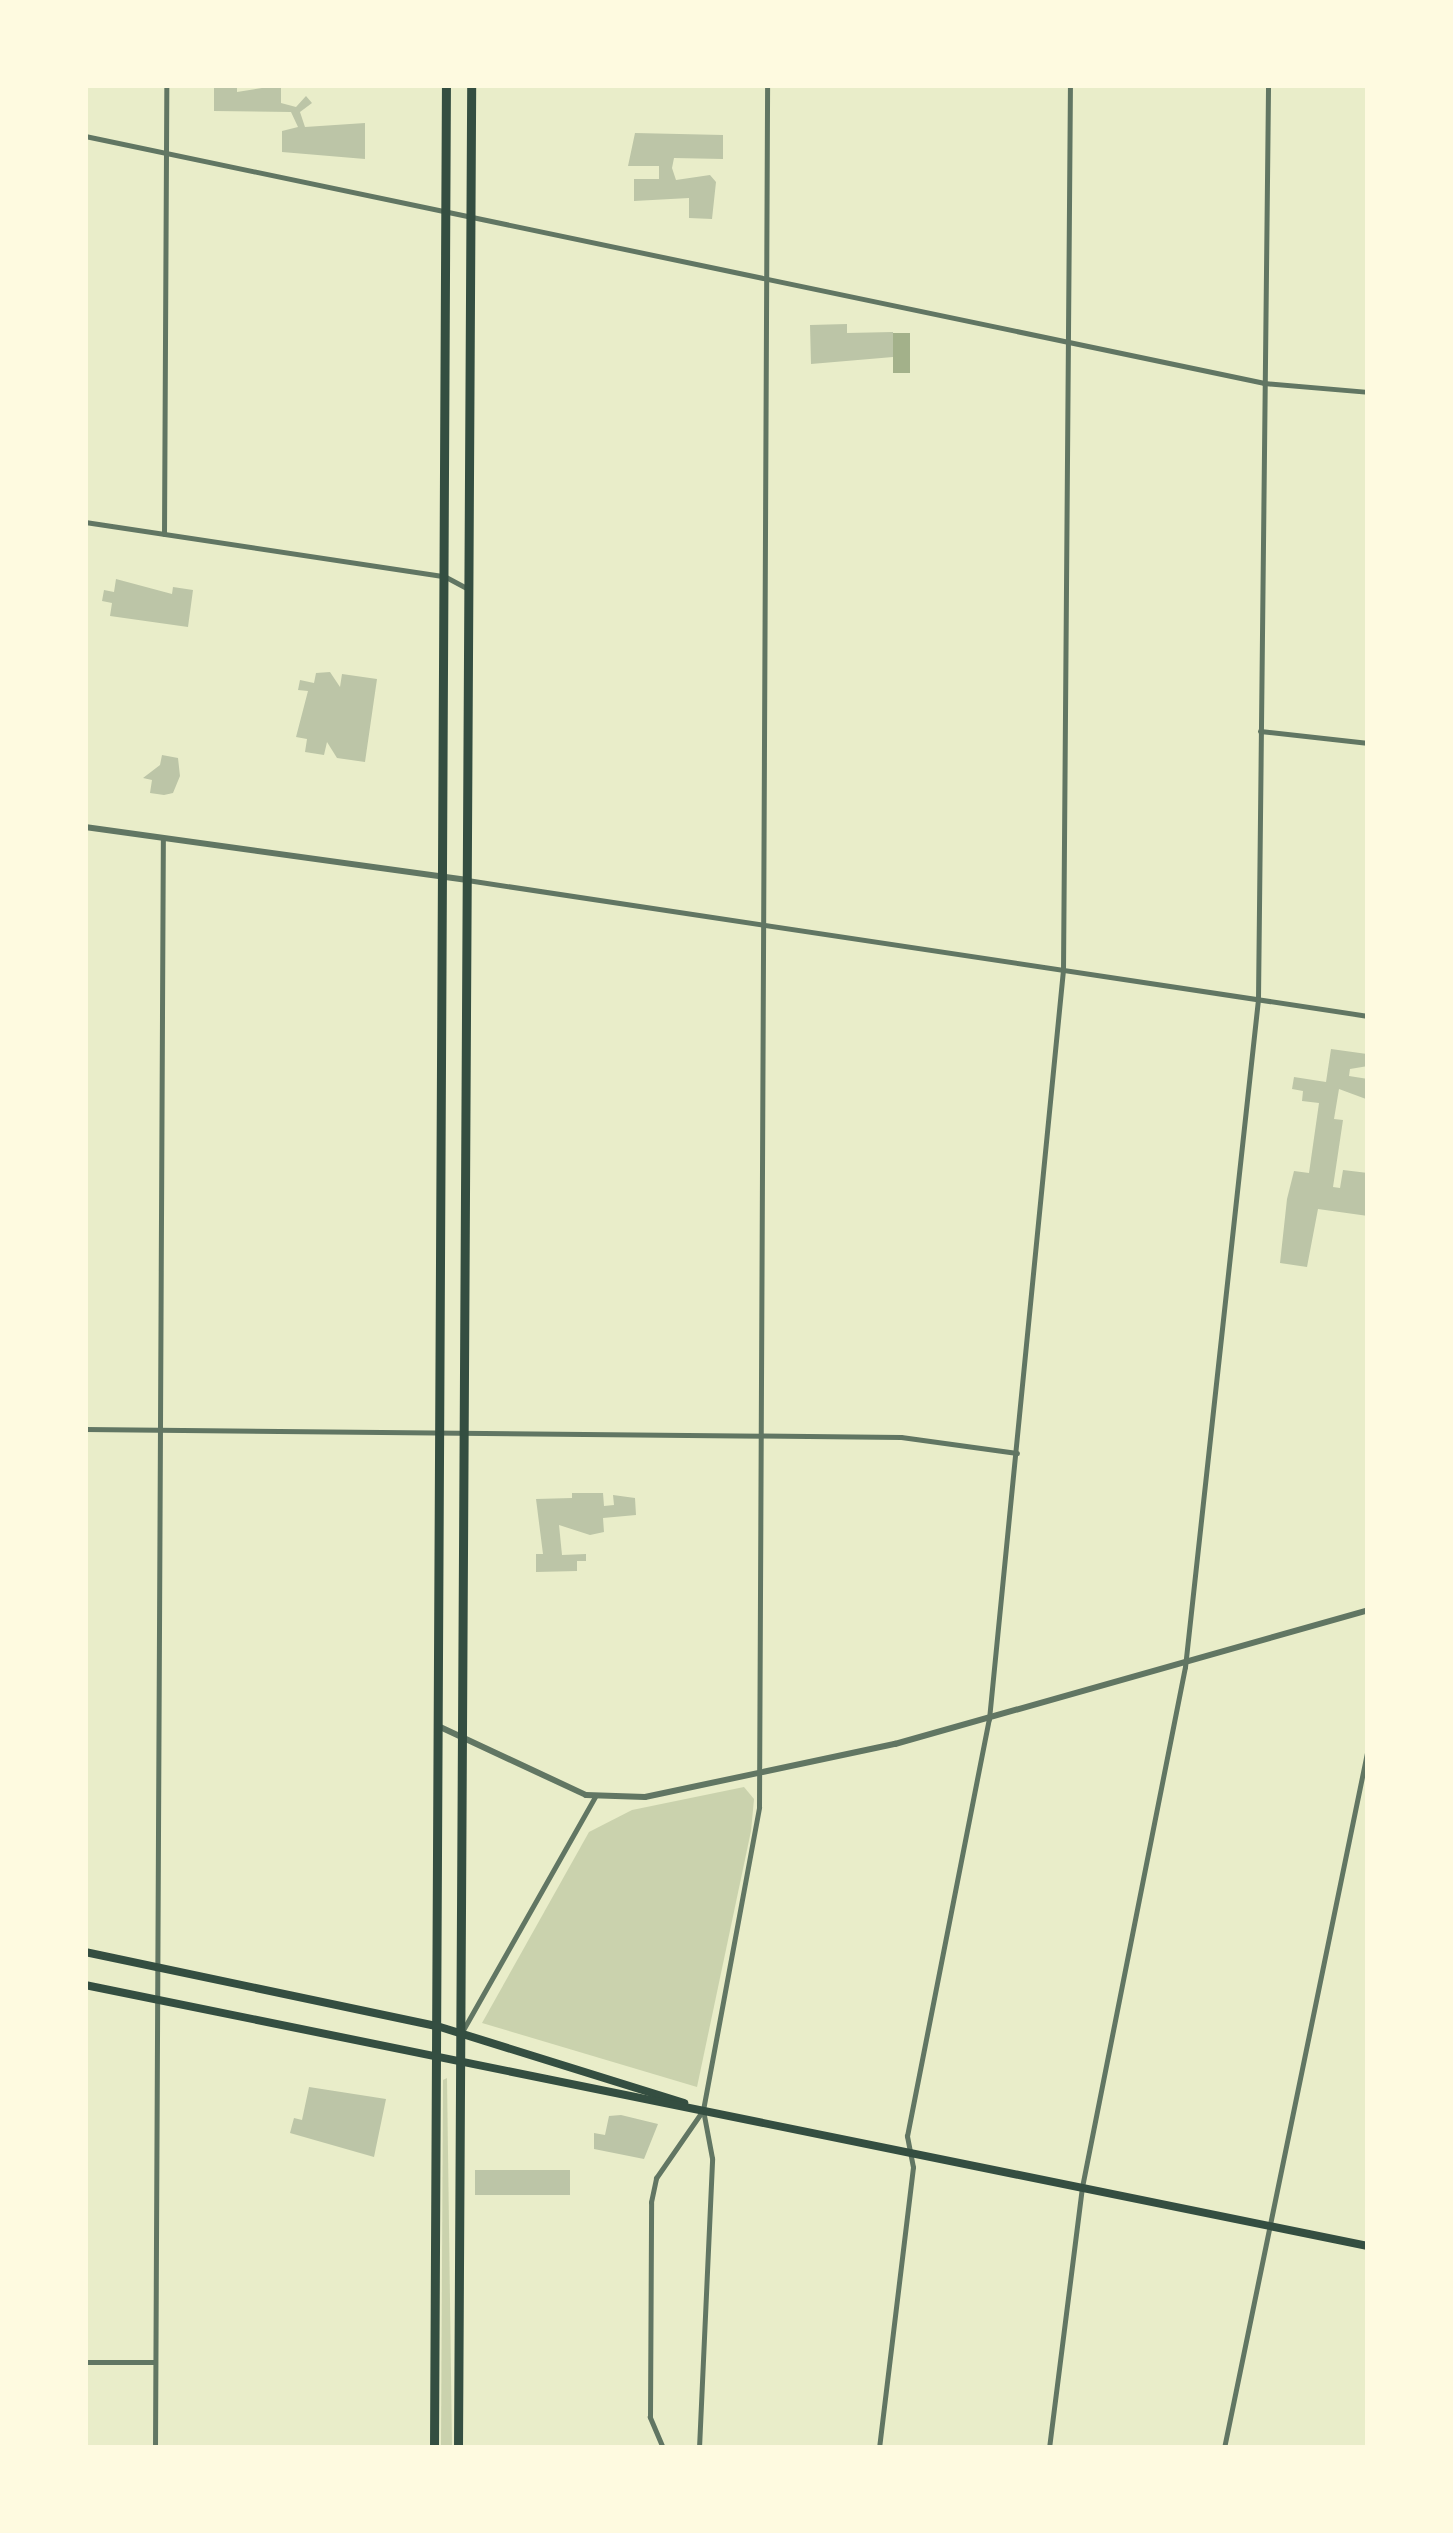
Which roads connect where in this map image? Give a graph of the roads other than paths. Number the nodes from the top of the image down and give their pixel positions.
1 (166, 85) edge
2 (446, 85) edge
3 (471, 85) edge
4 (767, 85) edge
5 (1070, 85) edge
6 (1268, 85) edge
7 (85, 136) edge
8 (166, 152) junction
9 (446, 210) junction
10 (470, 215) junction
11 (767, 276) junction
12 (1068, 339) junction
13 (1264, 383) junction
14 (1368, 392) edge
15 (85, 522) edge
16 (164, 534) junction
17 (444, 576) junction
18 (468, 589) junction
19 (1260, 731) junction
20 (1368, 743) edge
21 (85, 826) edge
22 (163, 838) junction
23 (442, 877) junction
24 (466, 880) junction
25 (764, 925) junction
26 (1063, 970) junction
27 (1258, 999) junction
28 (1368, 1016) edge
29 (85, 1429) edge
30 (160, 1430) junction
31 (464, 1431) junction
32 (439, 1432) junction
33 (762, 1436) junction
34 (1017, 1453) junction
35 (1368, 1610) edge
36 (1185, 1667) junction
37 (988, 1719) junction
38 (438, 1726) junction
39 (462, 1742) junction
40 (1368, 1748) edge
41 (759, 1776) junction
42 (594, 1798) junction
43 (85, 1952) edge
44 (158, 1967) junction
45 (85, 1985) edge
46 (159, 2001) junction
47 (437, 2026) junction
48 (461, 2032) junction
49 (436, 2056) junction
50 (461, 2063) junction
51 (703, 2110) junction
52 (910, 2152) junction
53 (1082, 2187) junction
54 (1269, 2226) junction
55 (1368, 2246) edge
56 (85, 2362) edge
57 (155, 2362) junction
58 (154, 2448) edge
59 (434, 2448) edge
60 (458, 2448) edge
61 (664, 2448) edge
62 (699, 2448) edge
63 (879, 2448) edge
64 (1049, 2448) edge
65 (1224, 2448) edge

1 - 8 street
2 - 9 main road
3 - 10 main road
4 - 11 street
5 - 12 street
6 - 13 street
7 - 8 street
8 - 9 street
8 - 16 street
9 - 10 street
9 - 17 main road
10 - 11 street
10 - 18 main road
11 - 12 street
11 - 25 street
12 - 13 street
12 - 26 street
13 - 14 street
13 - 19 street
15 - 16 street
16 - 17 street
17 - 18 street
17 - 23 main road
18 - 24 main road
19 - 20 street
19 - 27 street
21 - 22 street
22 - 23 street
22 - 30 street
23 - 24 street
23 - 32 main road
24 - 25 street
24 - 31 main road
25 - 26 street
25 - 33 street
26 - 27 street
26 - 34 street
27 - 28 street
27 - 36 street
29 - 30 street
30 - 32 street
30 - 44 street
31 - 32 street
31 - 33 street
31 - 39 main road
32 - 38 main road
33 - 34 street
33 - 41 street
34 - 37 street
35 - 36 street
36 - 37 street
36 - 53 street
37 - 41 street
37 - 52 street
38 - 39 street
38 - 47 main road
39 - 42 street
39 - 48 main road
40 - 54 street
41 - 42 street
41 - 51 street
42 - 48 street
43 - 44 main road
44 - 46 street
44 - 47 main road
45 - 46 main road
46 - 49 main road
46 - 57 street
47 - 48 main road
47 - 49 main road
48 - 50 main road
48 - 51 main road
49 - 50 main road
49 - 59 main road
50 - 51 main road
50 - 60 main road
51 - 52 main road
51 - 61 street
51 - 62 street
52 - 53 main road
52 - 63 street
53 - 54 main road
53 - 64 street
54 - 55 main road
54 - 65 street
56 - 57 street
57 - 58 street

